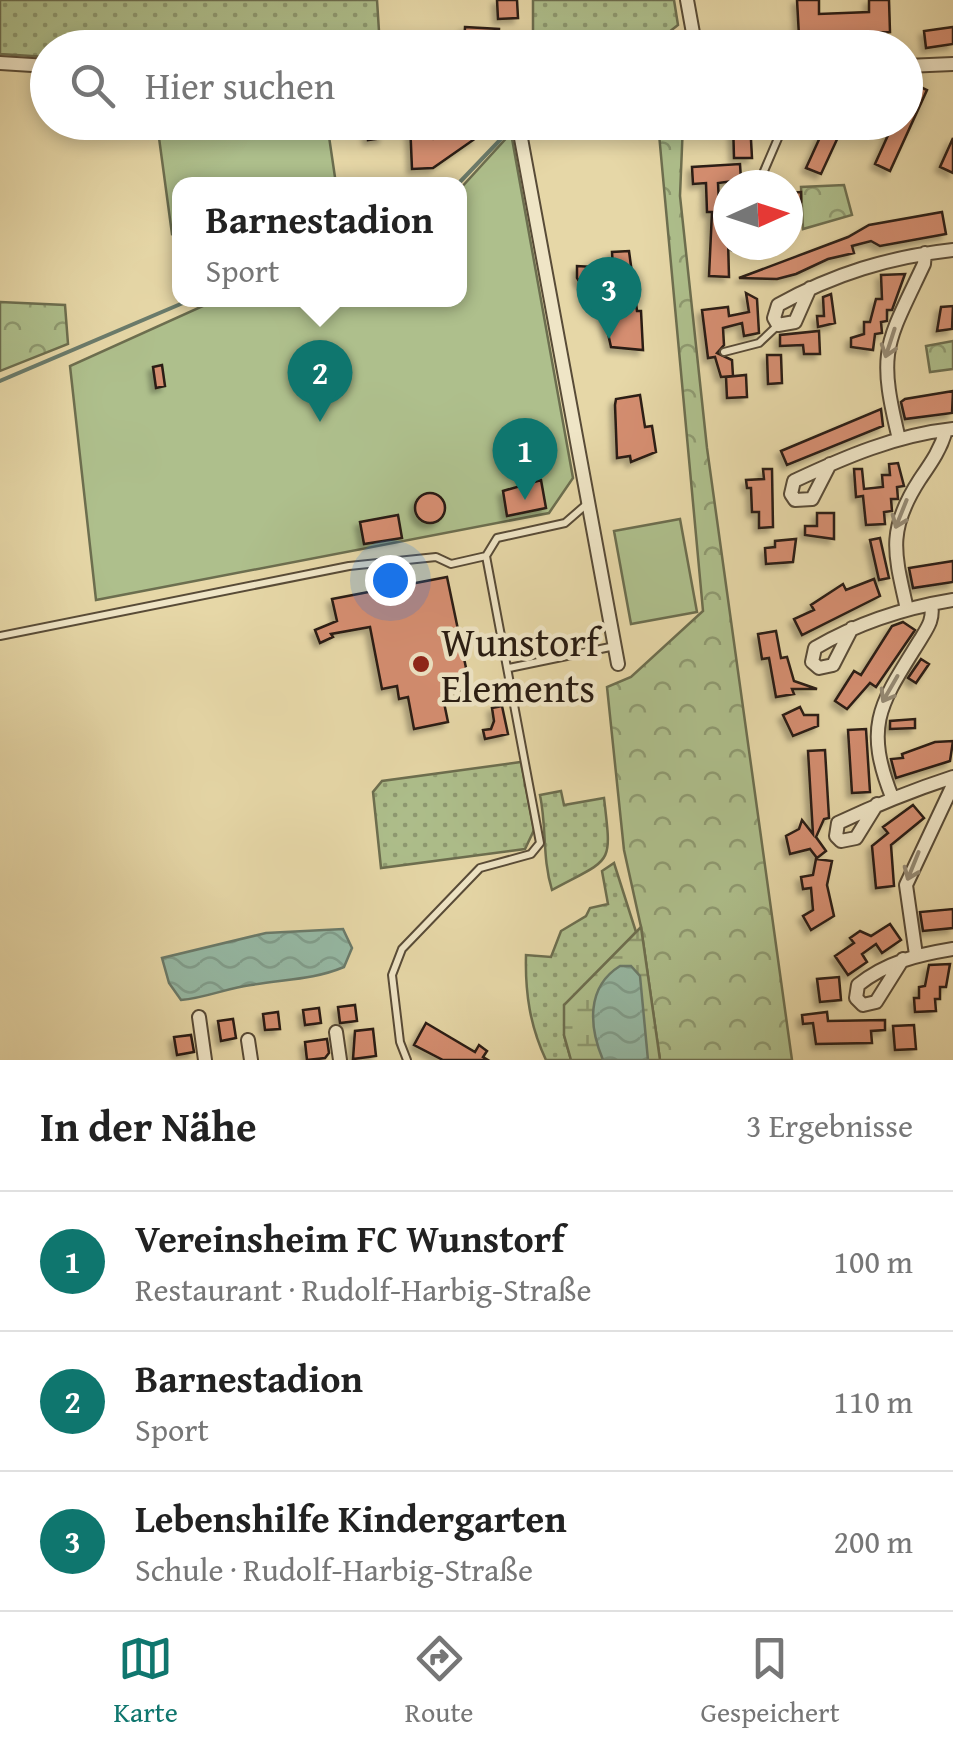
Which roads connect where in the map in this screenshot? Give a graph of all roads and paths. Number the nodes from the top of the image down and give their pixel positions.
1 (687, 0) edge
2 (693, 30) edge
3 (0, 63) edge
4 (953, 64) edge
5 (30, 65) edge
6 (923, 65) edge
7 (521, 140) edge
8 (777, 140) edge
9 (764, 170) edge
10 (953, 250) edge
11 (925, 253) junction
12 (810, 288) junction
13 (778, 326) junction
14 (724, 352) dead end
15 (949, 429) edge
16 (899, 439) junction
17 (830, 464) dead end
18 (588, 502) junction
19 (486, 556) junction
20 (953, 600) edge
21 (932, 604) junction
22 (907, 608) junction
23 (852, 628) dead end
24 (0, 636) edge
25 (614, 646) junction
26 (618, 664) dead end
27 (509, 668) junction
28 (953, 777) edge
29 (953, 785) edge
30 (892, 798) junction
31 (877, 804) dead end
32 (953, 949) edge
33 (198, 1018) dead end
34 (336, 1032) dead end
35 (248, 1040) dead end
36 (204, 1060) edge
37 (251, 1060) edge
38 (340, 1060) edge
39 (408, 1060) edge

1 - 2 street
3 - 5 street
4 - 6 street
7 - 18 street
8 - 9 lane
10 - 11 street
11 - 12 street
11 -> 16 street
12 - 13 street
12 - 13 street
13 - 14 lane
15 - 16 street
15 -> 22 street
16 - 17 street
18 - 19 lane
18 - 25 street
19 - 24 lane
19 - 27 lane
20 - 21 street
21 - 22 street
21 -> 30 street
22 - 23 street
25 - 26 street
25 - 27 lane
27 - 39 lane
28 - 30 street
29 -> 32 street
30 - 31 street
33 - 36 street
34 - 38 street
35 - 37 street

